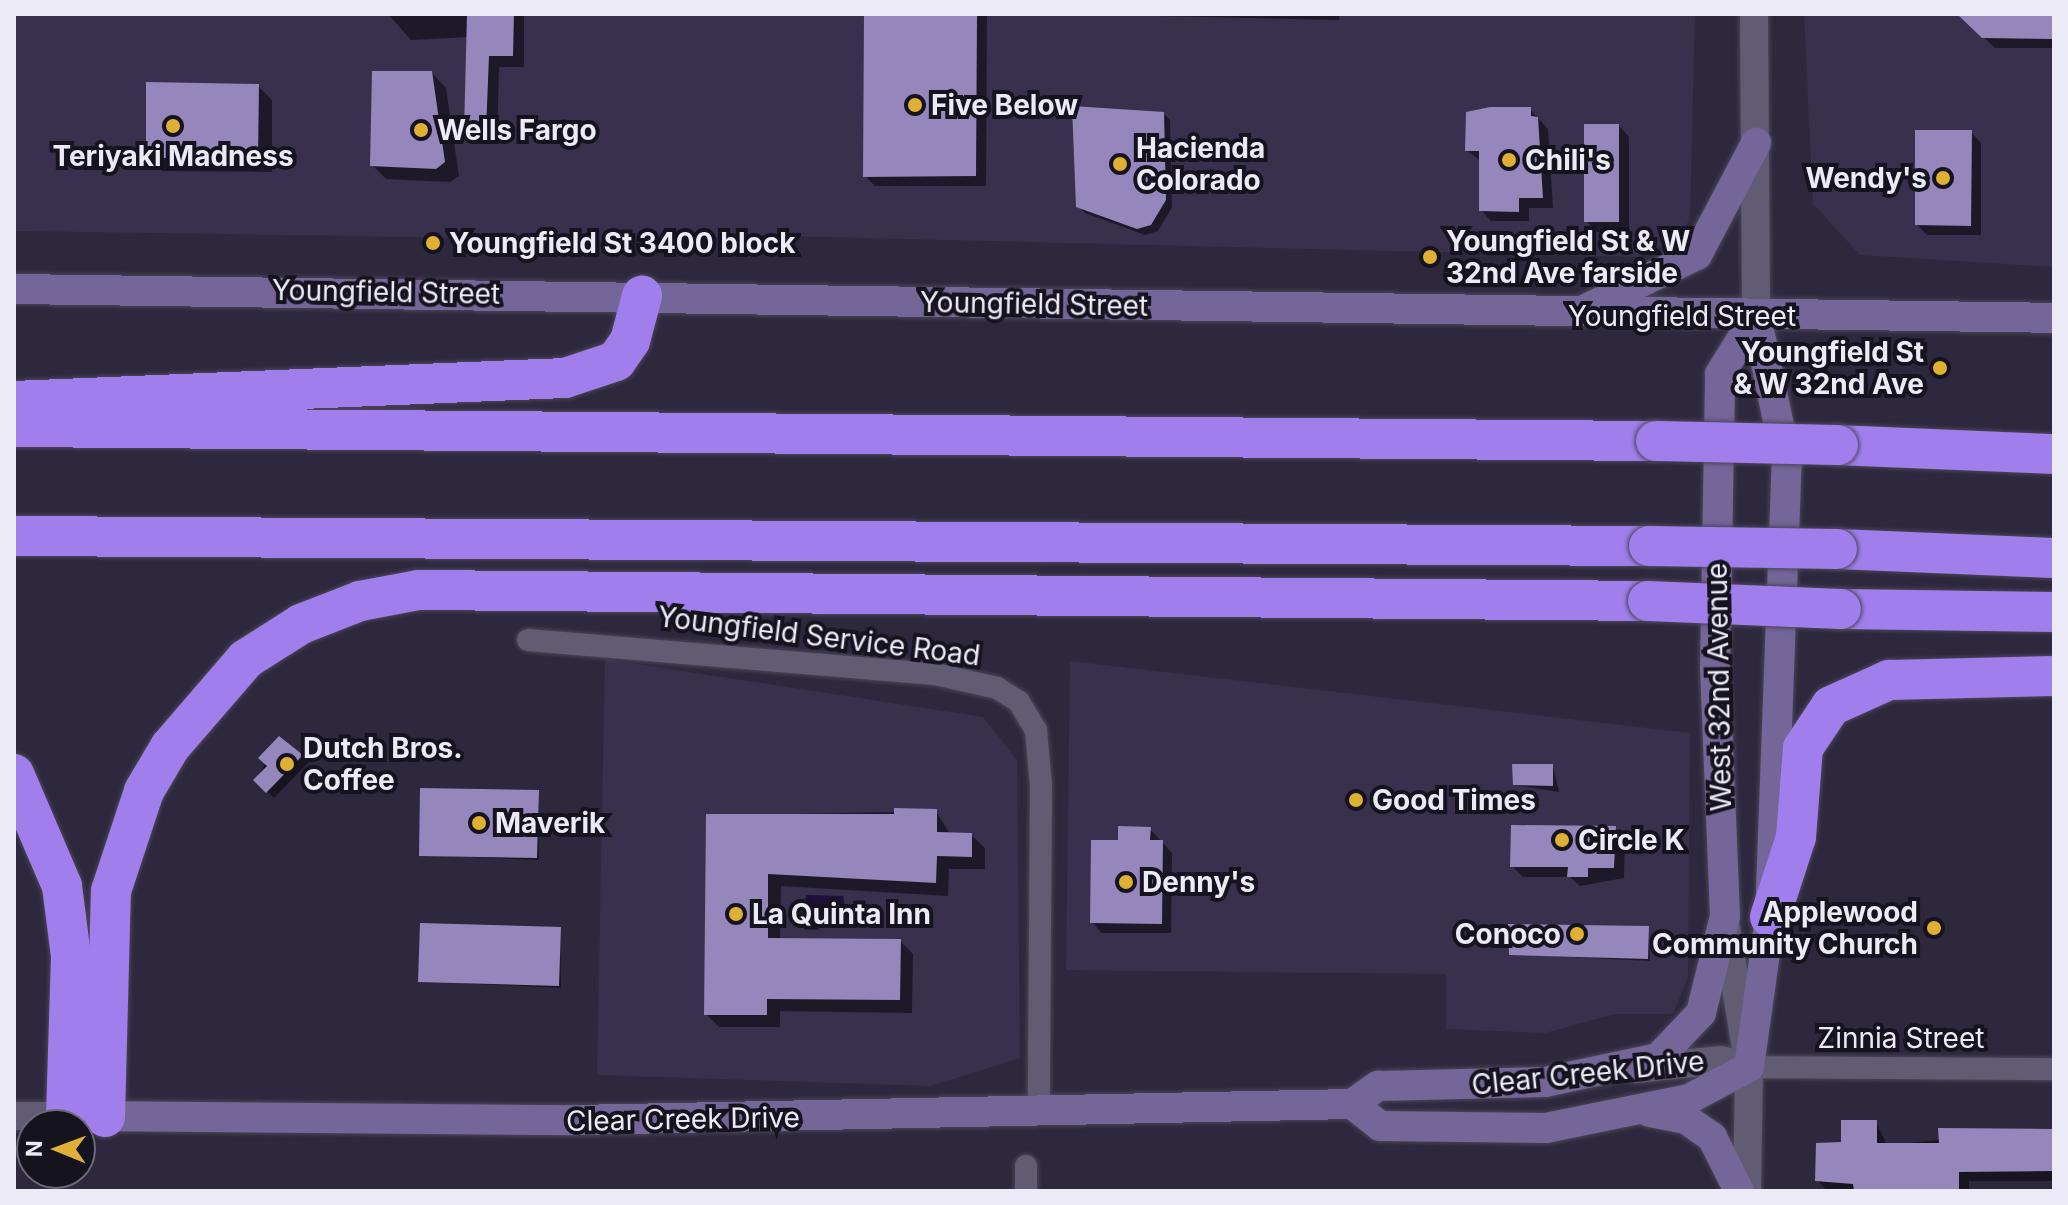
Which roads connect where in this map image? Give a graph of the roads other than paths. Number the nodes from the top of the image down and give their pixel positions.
1 (1754, 14) edge
2 (1756, 143) junction
3 (14, 289) edge
4 (642, 296) junction
5 (1569, 316) junction
6 (1756, 316) junction
7 (2054, 318) edge
8 (14, 401) edge
9 (14, 427) edge
10 (2054, 454) edge
11 (14, 536) edge
12 (2054, 558) edge
13 (2054, 612) edge
14 (528, 640) dead end
15 (2054, 676) edge
16 (14, 774) edge
17 (1725, 916) junction
18 (1770, 917) junction
19 (1749, 1067) junction
20 (2054, 1069) edge
21 (1620, 1071) junction
22 (1352, 1104) junction
23 (85, 1109) edge
24 (87, 1109) edge
25 (1640, 1111) junction
26 (1039, 1113) junction
27 (96, 1116) edge
28 (1026, 1166) dead end
29 (1026, 1191) edge
30 (1739, 1191) edge
31 (1747, 1191) edge

1 - 2 street, West 32nd Avenue
2 - 5 main road
2 - 6 street, West 32nd Avenue
3 - 4 main road, Youngfield Street
4 - 5 main road, Youngfield Street
4 - 8 highway
5 - 6 main road, Youngfield Street
6 - 7 main road, Youngfield Street
6 - 17 main road, West 32nd Avenue
6 - 18 main road, West 32nd Avenue
9 - 10 highway, bridge
11 - 12 highway, bridge
13 - 24 highway, bridge
14 - 26 street, Youngfield Service Road
15 - 18 highway
16 - 23 highway
17 - 19 street, West 32nd Avenue
17 - 21 main road
18 - 19 main road, West 32nd Avenue
19 - 20 street, Zinnia Street
19 - 21 street, Clear Creek Drive
19 - 25 main road, Clear Creek Drive
19 - 31 street, West 32nd Avenue
21 - 22 main road, Clear Creek Drive
22 - 25 main road, Clear Creek Drive
22 - 26 main road, Clear Creek Drive
25 - 30 main road
26 - 27 main road, Clear Creek Drive
28 - 29 street

